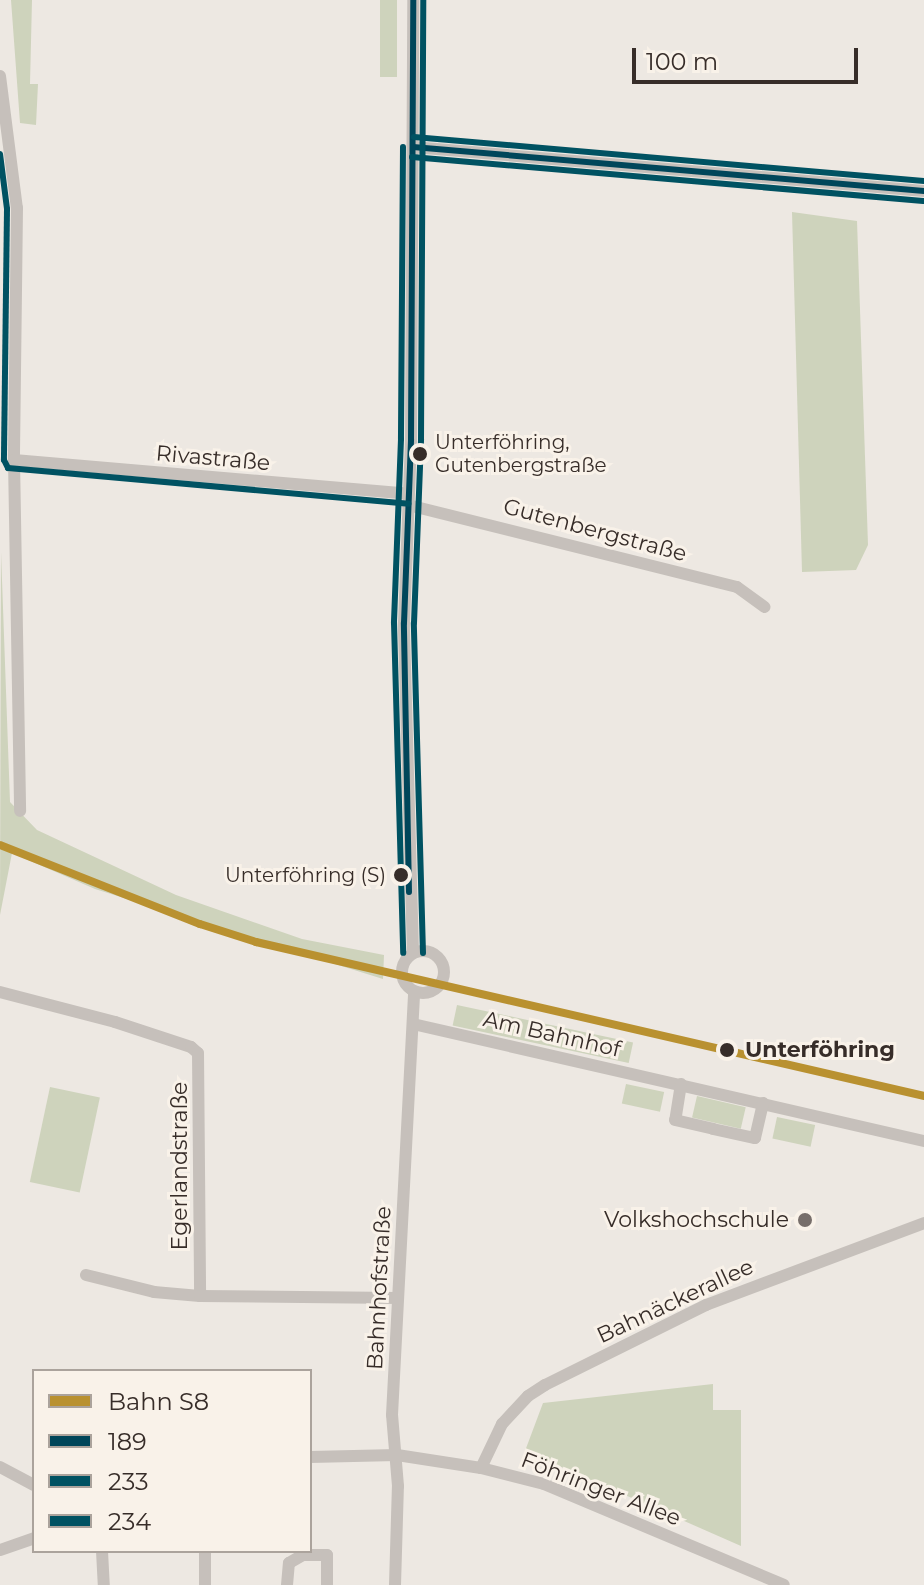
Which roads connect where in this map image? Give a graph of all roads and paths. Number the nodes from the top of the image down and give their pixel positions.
1 (413, 0) edge
2 (0, 76) edge
3 (413, 147) junction
4 (924, 191) edge
5 (14, 460) junction
6 (409, 499) junction
7 (765, 607) dead end
8 (20, 811) dead end
9 (413, 953) junction
10 (0, 992) edge
11 (414, 992) junction
12 (413, 1024) junction
13 (681, 1084) junction
14 (763, 1103) junction
15 (924, 1141) edge
16 (924, 1223) edge
17 (86, 1275) dead end
18 (200, 1296) junction
19 (398, 1298) junction
20 (397, 1455) junction
21 (312, 1457) edge
22 (0, 1467) edge
23 (481, 1468) junction
24 (32, 1484) edge
25 (32, 1539) edge
26 (0, 1550) edge
27 (102, 1553) edge
28 (205, 1553) edge
29 (765, 1581) edge
30 (104, 1585) edge
31 (205, 1585) edge
32 (287, 1585) edge
33 (327, 1585) edge
34 (395, 1585) edge
35 (784, 1585) edge

1 - 3 street
2 - 5 street
3 - 4 street
3 - 6 street
5 - 6 street, Rivastraße
5 - 8 street
6 - 7 street, Gutenbergstraße
6 - 9 street
9 - 11 street
9 - 11 street
10 - 18 street, Egerlandstraße
11 - 12 street, Bahnhofstraße
12 - 13 street, Am Bahnhof
12 - 19 street, Bahnhofstraße
13 - 14 street, Am Bahnhof
13 - 14 street
14 - 15 street, Am Bahnhof
16 - 23 street, Bahnäckerallee
17 - 18 street
18 - 19 street
19 - 20 street, Bahnhofstraße
20 - 21 street, Föhringer Allee
20 - 23 street, Föhringer Allee
20 - 34 street, Bahnhofstraße
22 - 24 street
23 - 29 street, Föhringer Allee
25 - 26 street
27 - 30 street
28 - 31 street
29 - 35 street, Föhringer Allee
32 - 33 street

